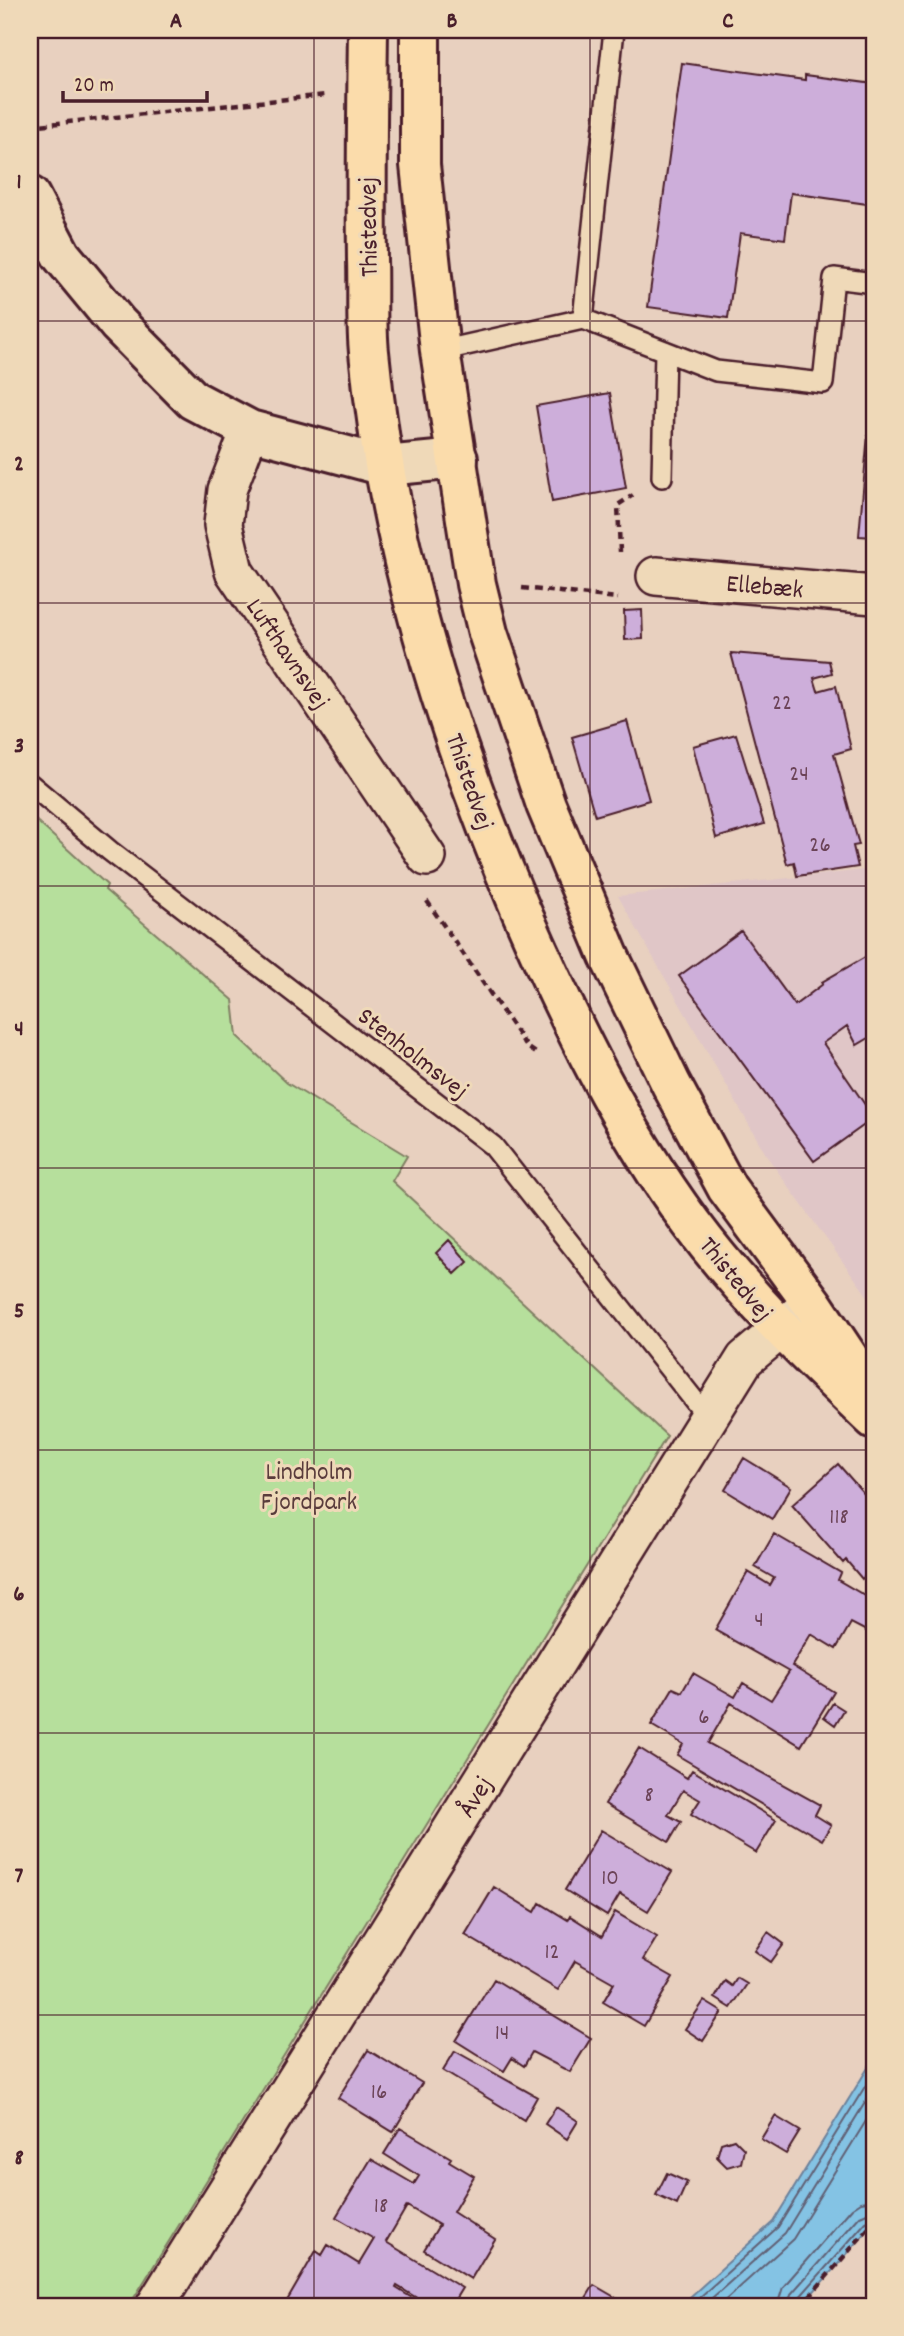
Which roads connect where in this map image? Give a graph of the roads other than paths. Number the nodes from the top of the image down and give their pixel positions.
1 (368, 30) edge
2 (419, 30) edge
3 (614, 30) edge
4 (30, 196) edge
5 (874, 283) edge
6 (583, 318) junction
7 (440, 351) junction
8 (665, 351) junction
9 (250, 430) junction
10 (458, 459) junction
11 (385, 466) junction
12 (662, 477) road end
13 (656, 576) road end
14 (874, 595) edge
15 (30, 784) edge
16 (426, 857) road end
17 (812, 1303) junction
18 (780, 1330) junction
19 (874, 1396) edge
20 (709, 1419) junction
21 (874, 1419) edge
22 (155, 2306) edge

1 - 11 main road, Thistedvej
2 - 7 main road, Thistedvej
3 - 6 lane
4 - 9 street
5 - 8 lane
6 - 7 lane
6 - 8 lane
7 - 10 main road, Thistedvej
8 - 12 lane
9 - 11 street
9 - 16 street, Lufthavnsvej
10 - 11 street
10 - 17 main road, Thistedvej
11 - 18 main road, Thistedvej
13 - 14 street, Ellebæk
15 - 20 lane, Stenholmsvej
17 - 18 street, Åvej
17 - 19 main road, Thistedvej
18 - 20 street, Åvej
18 - 21 main road, Thistedvej
20 - 22 street, Åvej

